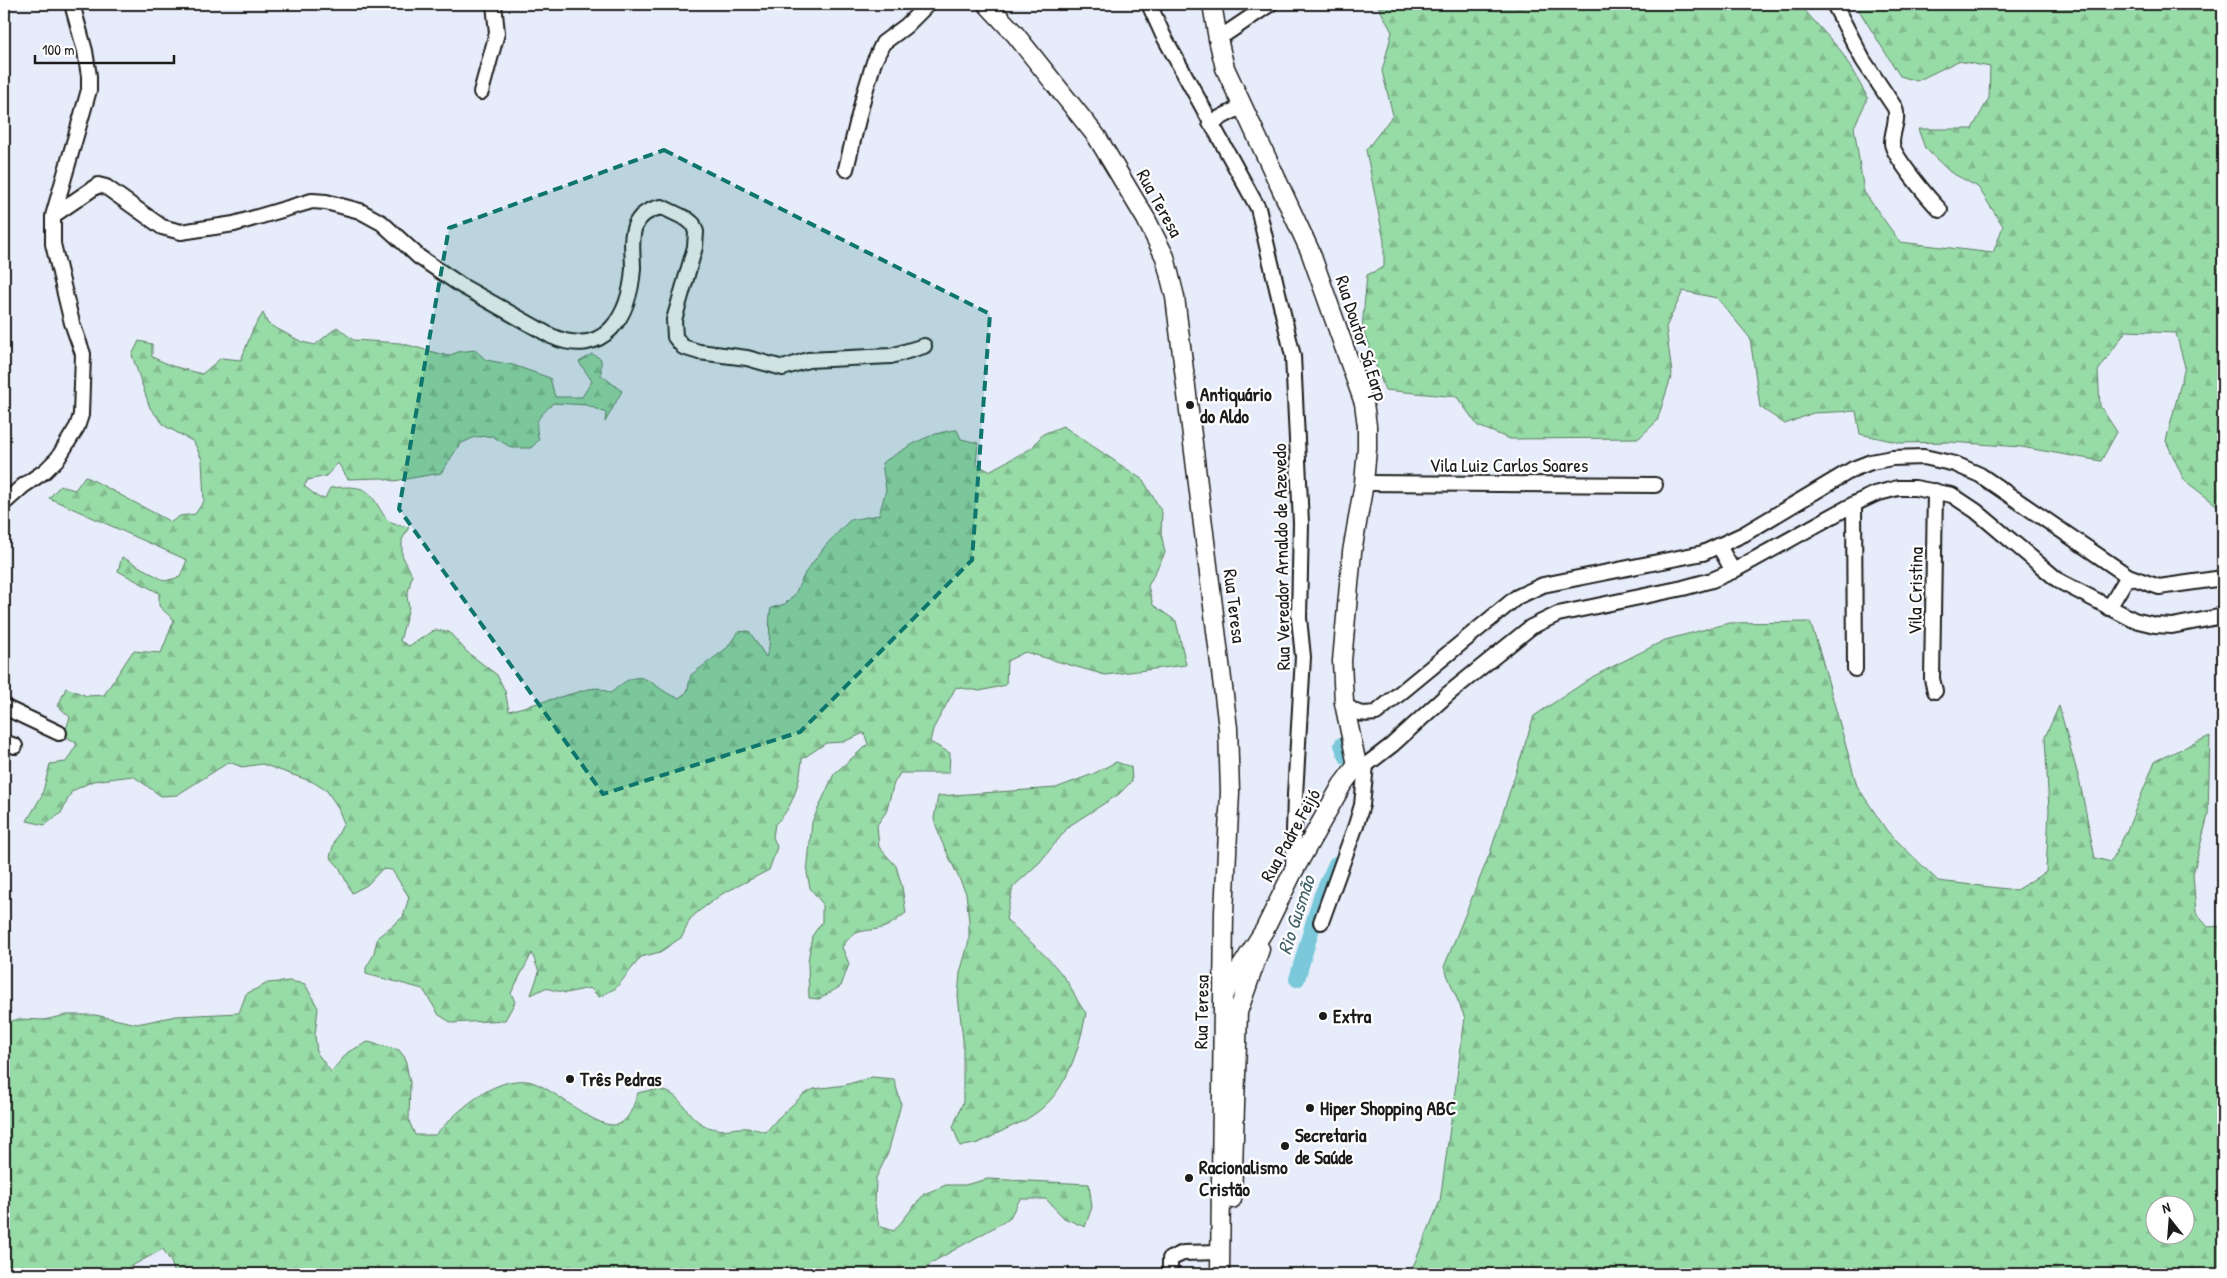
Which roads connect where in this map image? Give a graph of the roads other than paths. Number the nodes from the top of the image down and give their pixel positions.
1 (72, 4) edge
2 (494, 4) edge
3 (928, 4) edge
4 (987, 4) edge
5 (1149, 4) edge
6 (1212, 4) edge
7 (1270, 4) edge
8 (1834, 4) edge
9 (1218, 39) junction
10 (481, 92) dead end
11 (1243, 106) junction
12 (1210, 123) junction
13 (846, 169) dead end
14 (1940, 210) dead end
15 (54, 215) junction
16 (924, 346) dead end
17 (1364, 483) junction
18 (1655, 484) dead end
19 (1935, 491) junction
20 (4, 503) edge
21 (1854, 504) junction
22 (1719, 546) junction
23 (1732, 571) junction
24 (2128, 576) junction
25 (2223, 578) edge
26 (2109, 608) junction
27 (2223, 616) edge
28 (1855, 669) dead end
29 (1935, 691) dead end
30 (1344, 703) junction
31 (4, 707) edge
32 (1376, 713) junction
33 (1349, 732) junction
34 (59, 733) dead end
35 (1361, 765) junction
36 (1293, 872) junction
37 (1321, 922) dead end
38 (1265, 929) junction
39 (1224, 995) junction
40 (1231, 1013) junction
41 (1220, 1252) junction
42 (1170, 1274) edge
43 (1220, 1274) edge
44 (1231, 1274) edge

1 - 15 street
2 - 10 street
3 - 13 street
4 - 39 main road, Rua Teresa
5 - 12 street, Rua Vereador Arnaldo de Azevedo
6 - 9 main road, Rua Doutor Sá Earp
7 - 9 street
8 - 14 street
9 - 11 main road, Rua Doutor Sá Earp
11 - 12 street
11 - 17 main road, Rua Doutor Sá Earp
12 - 36 street, Rua Vereador Arnaldo de Azevedo
15 - 16 street
15 - 20 street
17 - 18 street, Vila Luiz Carlos Soares
17 - 30 main road, Rua Doutor Sá Earp
19 - 21 street
19 - 26 street
19 - 29 street, Vila Cristina
21 - 23 street
21 - 28 street
22 - 23 street
22 - 24 street
22 - 32 street
23 - 35 street
24 - 25 street
24 - 26 street
26 - 27 street
30 - 32 street
30 - 33 main road, Rua Doutor Sá Earp
31 - 34 street
32 - 33 street
33 - 35 main road, Rua Doutor Sá Earp
35 - 36 main road, Rua Padre Feijó
35 - 37 street
36 - 38 main road, Rua Padre Feijó
38 - 39 main road, Rua Padre Feijó
38 - 40 main road, Rua Padre Feijó
39 - 40 main road, Rua Teresa
40 - 41 main road, Rua Teresa
40 - 44 main road, Rua Teresa
41 - 42 street
41 - 43 main road, Rua Teresa

